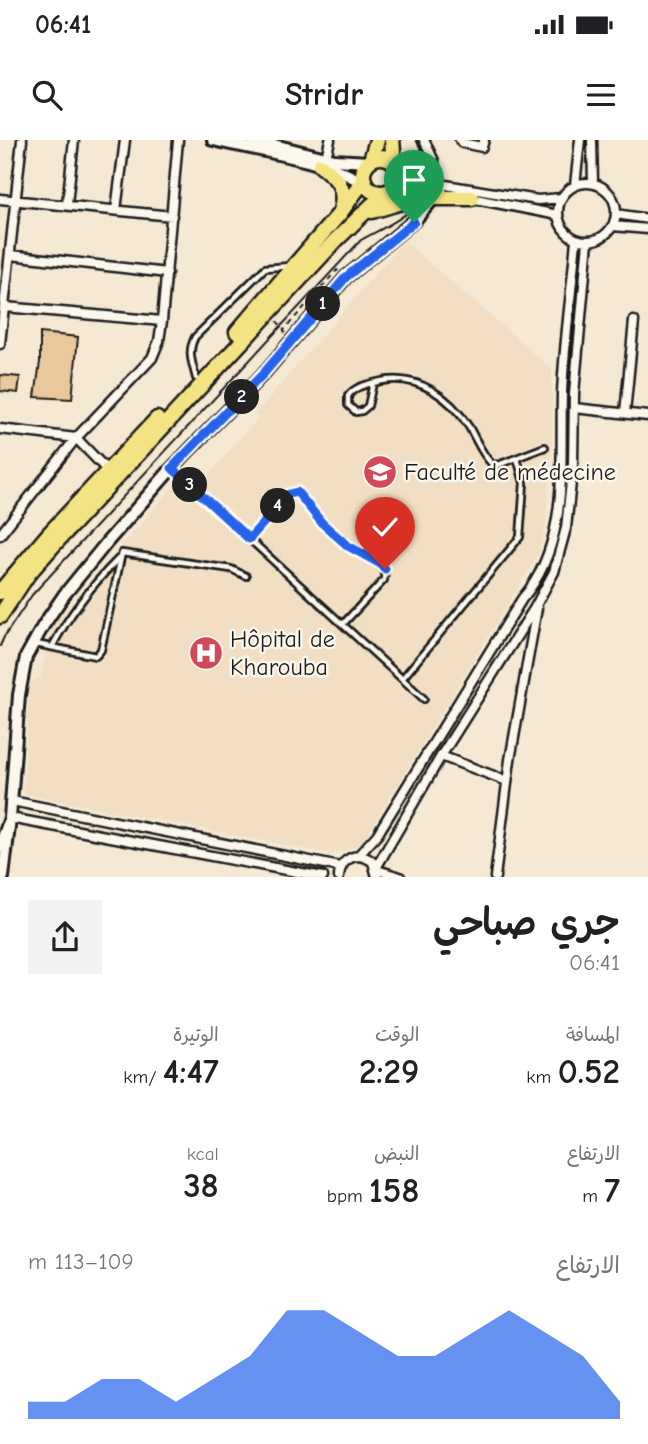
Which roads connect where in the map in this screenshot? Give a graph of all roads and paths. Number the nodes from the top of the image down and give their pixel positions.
1 (22, 140) edge
2 (74, 140) edge
3 (125, 140) edge
4 (178, 140) edge
5 (213, 140) edge
6 (254, 140) edge
7 (330, 140) edge
8 (377, 140) edge
9 (392, 140) edge
10 (424, 140) edge
11 (460, 140) edge
12 (485, 140) edge
13 (580, 140) edge
14 (592, 140) edge
15 (370, 161) junction
16 (323, 162) junction
17 (396, 164) junction
18 (365, 183) junction
19 (593, 183) junction
20 (575, 185) junction
21 (392, 189) junction
22 (435, 190) junction
23 (472, 198) junction
24 (561, 198) junction
25 (0, 199) edge
26 (15, 200) junction
27 (67, 204) junction
28 (116, 210) junction
29 (340, 214) junction
30 (616, 214) junction
31 (558, 215) junction
32 (172, 216) junction
33 (361, 216) junction
34 (648, 219) edge
35 (613, 226) junction
36 (648, 229) edge
37 (576, 239) junction
38 (588, 241) junction
39 (0, 242) edge
40 (12, 244) junction
41 (11, 255) junction
42 (296, 265) junction
43 (332, 266) dead end
44 (337, 271) dead end
45 (167, 272) junction
46 (311, 294) dead end
47 (5, 307) junction
48 (284, 313) dead end
49 (162, 321) junction
50 (634, 321) dead end
51 (1, 330) edge
52 (284, 330) junction
53 (0, 344) edge
54 (289, 344) junction
55 (196, 378) junction
56 (373, 383) junction
57 (574, 408) junction
58 (625, 413) junction
59 (648, 416) edge
60 (0, 429) edge
61 (76, 438) junction
62 (545, 447) dead end
63 (517, 458) junction
64 (172, 468) junction
65 (108, 471) junction
66 (4, 520) edge
67 (0, 534) edge
68 (249, 539) junction
69 (119, 558) junction
70 (246, 576) dead end
71 (534, 583) junction
72 (545, 590) junction
73 (0, 592) edge
74 (538, 601) junction
75 (0, 616) edge
76 (342, 624) junction
77 (32, 643) junction
78 (52, 647) junction
79 (402, 679) junction
80 (424, 699) dead end
81 (441, 756) junction
82 (507, 781) junction
83 (12, 800) junction
84 (10, 818) junction
85 (159, 831) junction
86 (0, 846) edge
87 (156, 846) junction
88 (358, 856) junction
89 (340, 867) junction
90 (377, 871) edge
91 (3, 877) edge
92 (323, 877) edge
93 (339, 877) edge
94 (400, 877) edge
95 (495, 877) edge

1 - 26 street
2 - 27 street
3 - 28 street
4 - 32 street
5 - 16 street
6 - 16 street
7 - 16 street
8 - 15 highway
9 - 17 highway
10 - 22 street
11 - 12 street
13 - 20 street
14 - 19 street
15 - 16 street
15 - 17 highway
15 - 18 highway
16 - 18 street
16 - 29 highway
17 - 21 highway
17 - 22 street
18 - 21 highway
18 - 29 highway
19 - 20 street
19 - 30 street
20 - 24 street
21 - 23 street
21 - 33 highway
22 - 23 highway
22 - 24 street
22 - 33 highway
22 - 54 street
23 - 31 street
24 - 31 street
25 - 26 street
26 - 27 street
26 - 40 street
27 - 28 street
28 - 32 street
29 - 42 highway
30 - 34 street
30 - 35 street
31 - 37 street
32 - 45 street
33 - 75 highway
35 - 36 street
35 - 38 street
37 - 38 street
37 - 71 street
38 - 57 street
39 - 40 street
40 - 41 street
41 - 45 street
41 - 47 street
42 - 55 highway
42 - 55 lane
43 - 44 path
45 - 49 street
46 - 52 path
47 - 49 street
47 - 51 street
48 - 52 path
49 - 61 street
50 - 58 street
51 - 53 street
52 - 54 path
54 - 64 street
55 - 65 highway
56 - 56 lane
56 - 63 lane
57 - 58 street
57 - 72 street
58 - 59 street
60 - 61 street
61 - 65 street
61 - 66 street
62 - 63 lane
63 - 79 lane
64 - 68 lane
64 - 77 street
65 - 73 highway
66 - 67 street
68 - 76 lane
68 - 76 lane
69 - 70 lane
69 - 78 lane
69 - 78 lane
71 - 72 street
71 - 88 street
72 - 74 street
74 - 81 street
74 - 82 street
76 - 79 lane
77 - 78 lane
77 - 83 street
79 - 80 lane
81 - 82 street
81 - 90 street
82 - 95 street
83 - 84 street
83 - 85 street
84 - 86 street
84 - 87 street
84 - 91 street
85 - 87 street
85 - 89 street
87 - 92 street
88 - 89 street
88 - 90 street
89 - 93 street
90 - 94 street

